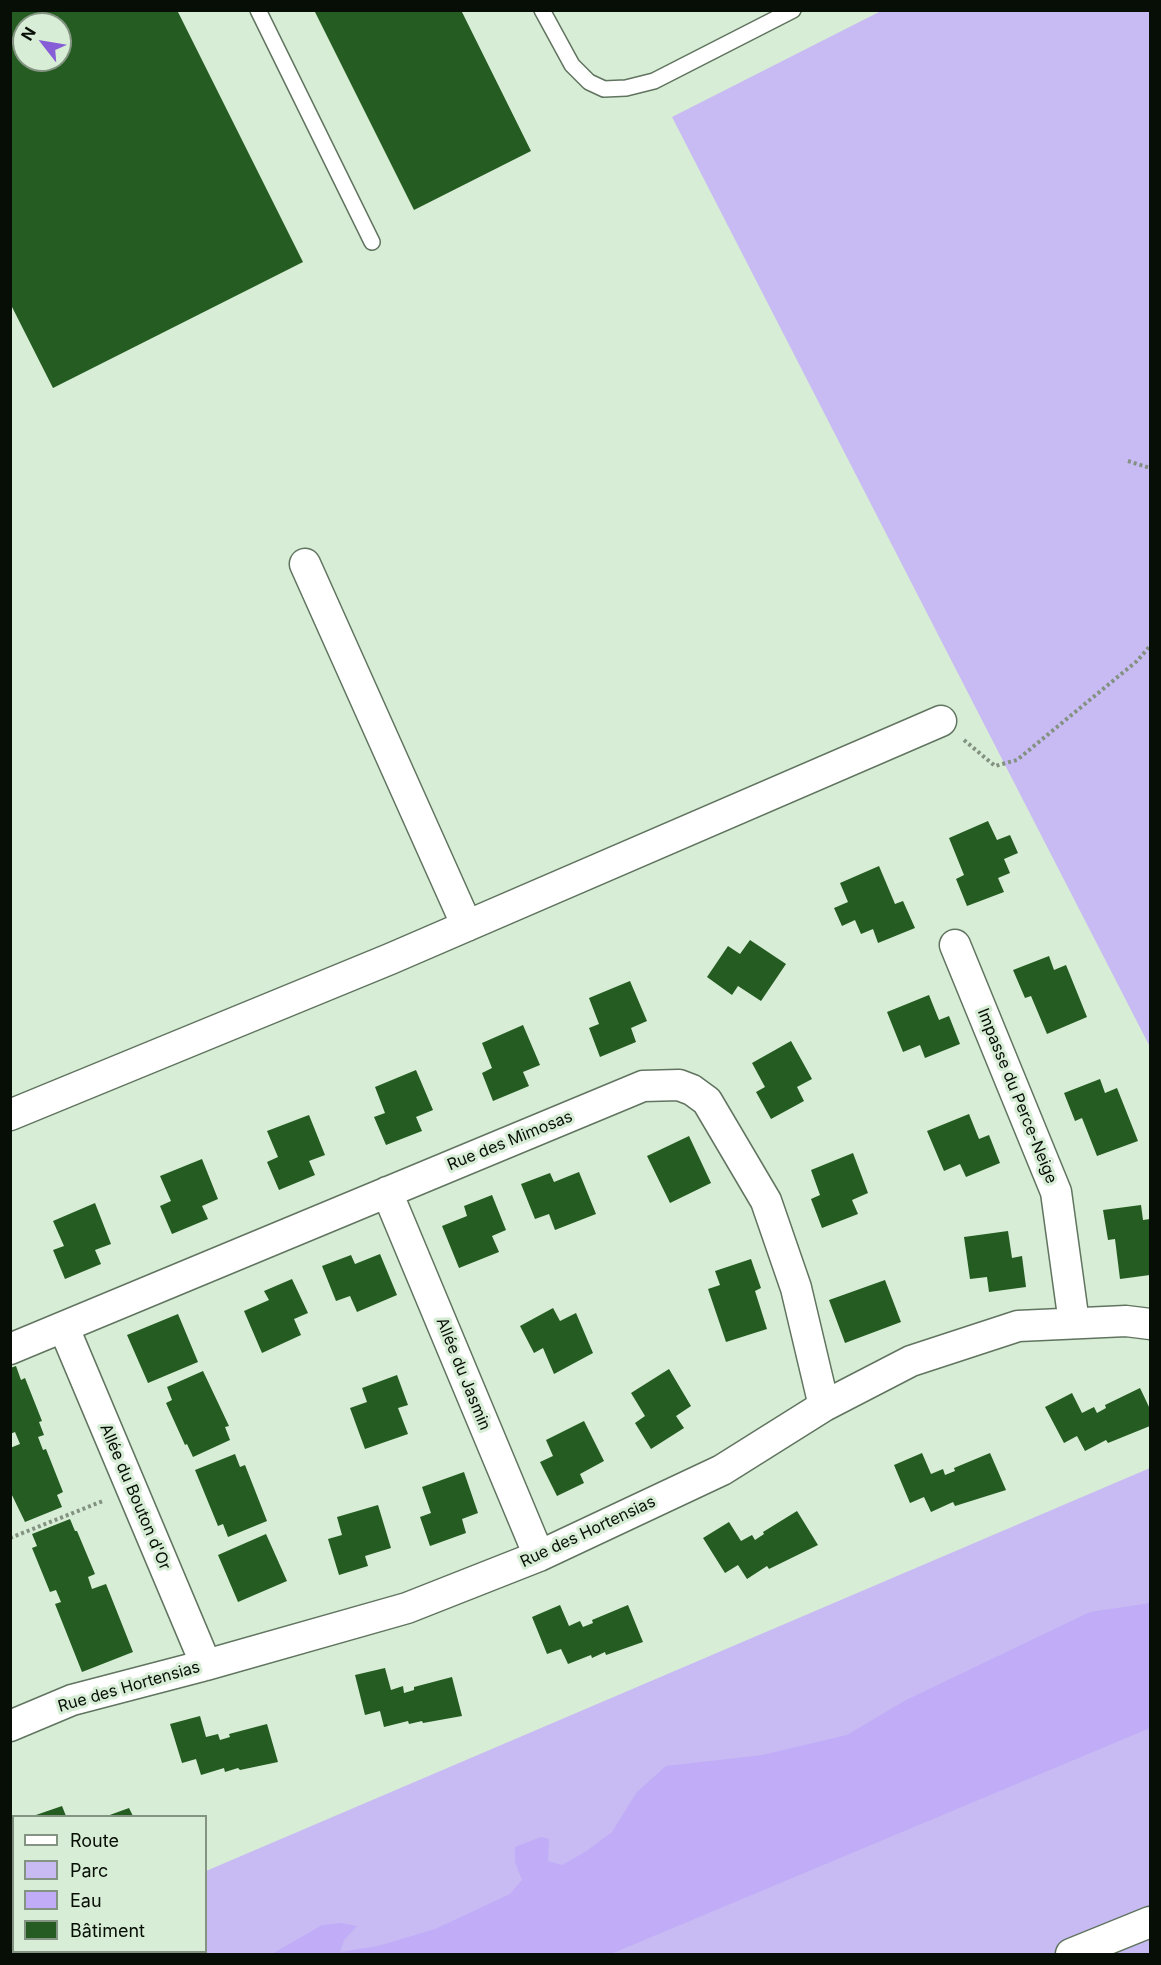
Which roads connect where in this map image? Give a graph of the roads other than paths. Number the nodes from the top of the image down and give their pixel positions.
1 (258, 10) edge
2 (793, 10) edge
3 (544, 16) edge
4 (372, 242) dead end
5 (305, 564) dead end
6 (941, 721) road end
7 (467, 926) junction
8 (955, 945) dead end
9 (10, 1115) edge
10 (387, 1192) junction
11 (1074, 1323) junction
12 (1150, 1324) edge
13 (64, 1328) junction
14 (10, 1349) edge
15 (824, 1406) junction
16 (539, 1556) junction
17 (206, 1665) junction
18 (10, 1726) edge
19 (1150, 1922) edge
20 (1071, 1954) edge

1 - 4 lane
2 - 3 lane
5 - 7 street
6 - 7 street
7 - 9 street
8 - 11 street, Impasse du Perce-Neige
10 - 13 street, Rue des Mimosas
10 - 15 street, Rue des Mimosas
10 - 16 street, Allée du Jasmin
11 - 12 street, Rue des Hortensias
11 - 15 street, Rue des Hortensias
13 - 14 street, Rue des Mimosas
13 - 17 street, Allée du Bouton d'Or
15 - 16 street, Rue des Hortensias
16 - 17 street, Rue des Hortensias
17 - 18 street, Rue des Hortensias
19 - 20 street

